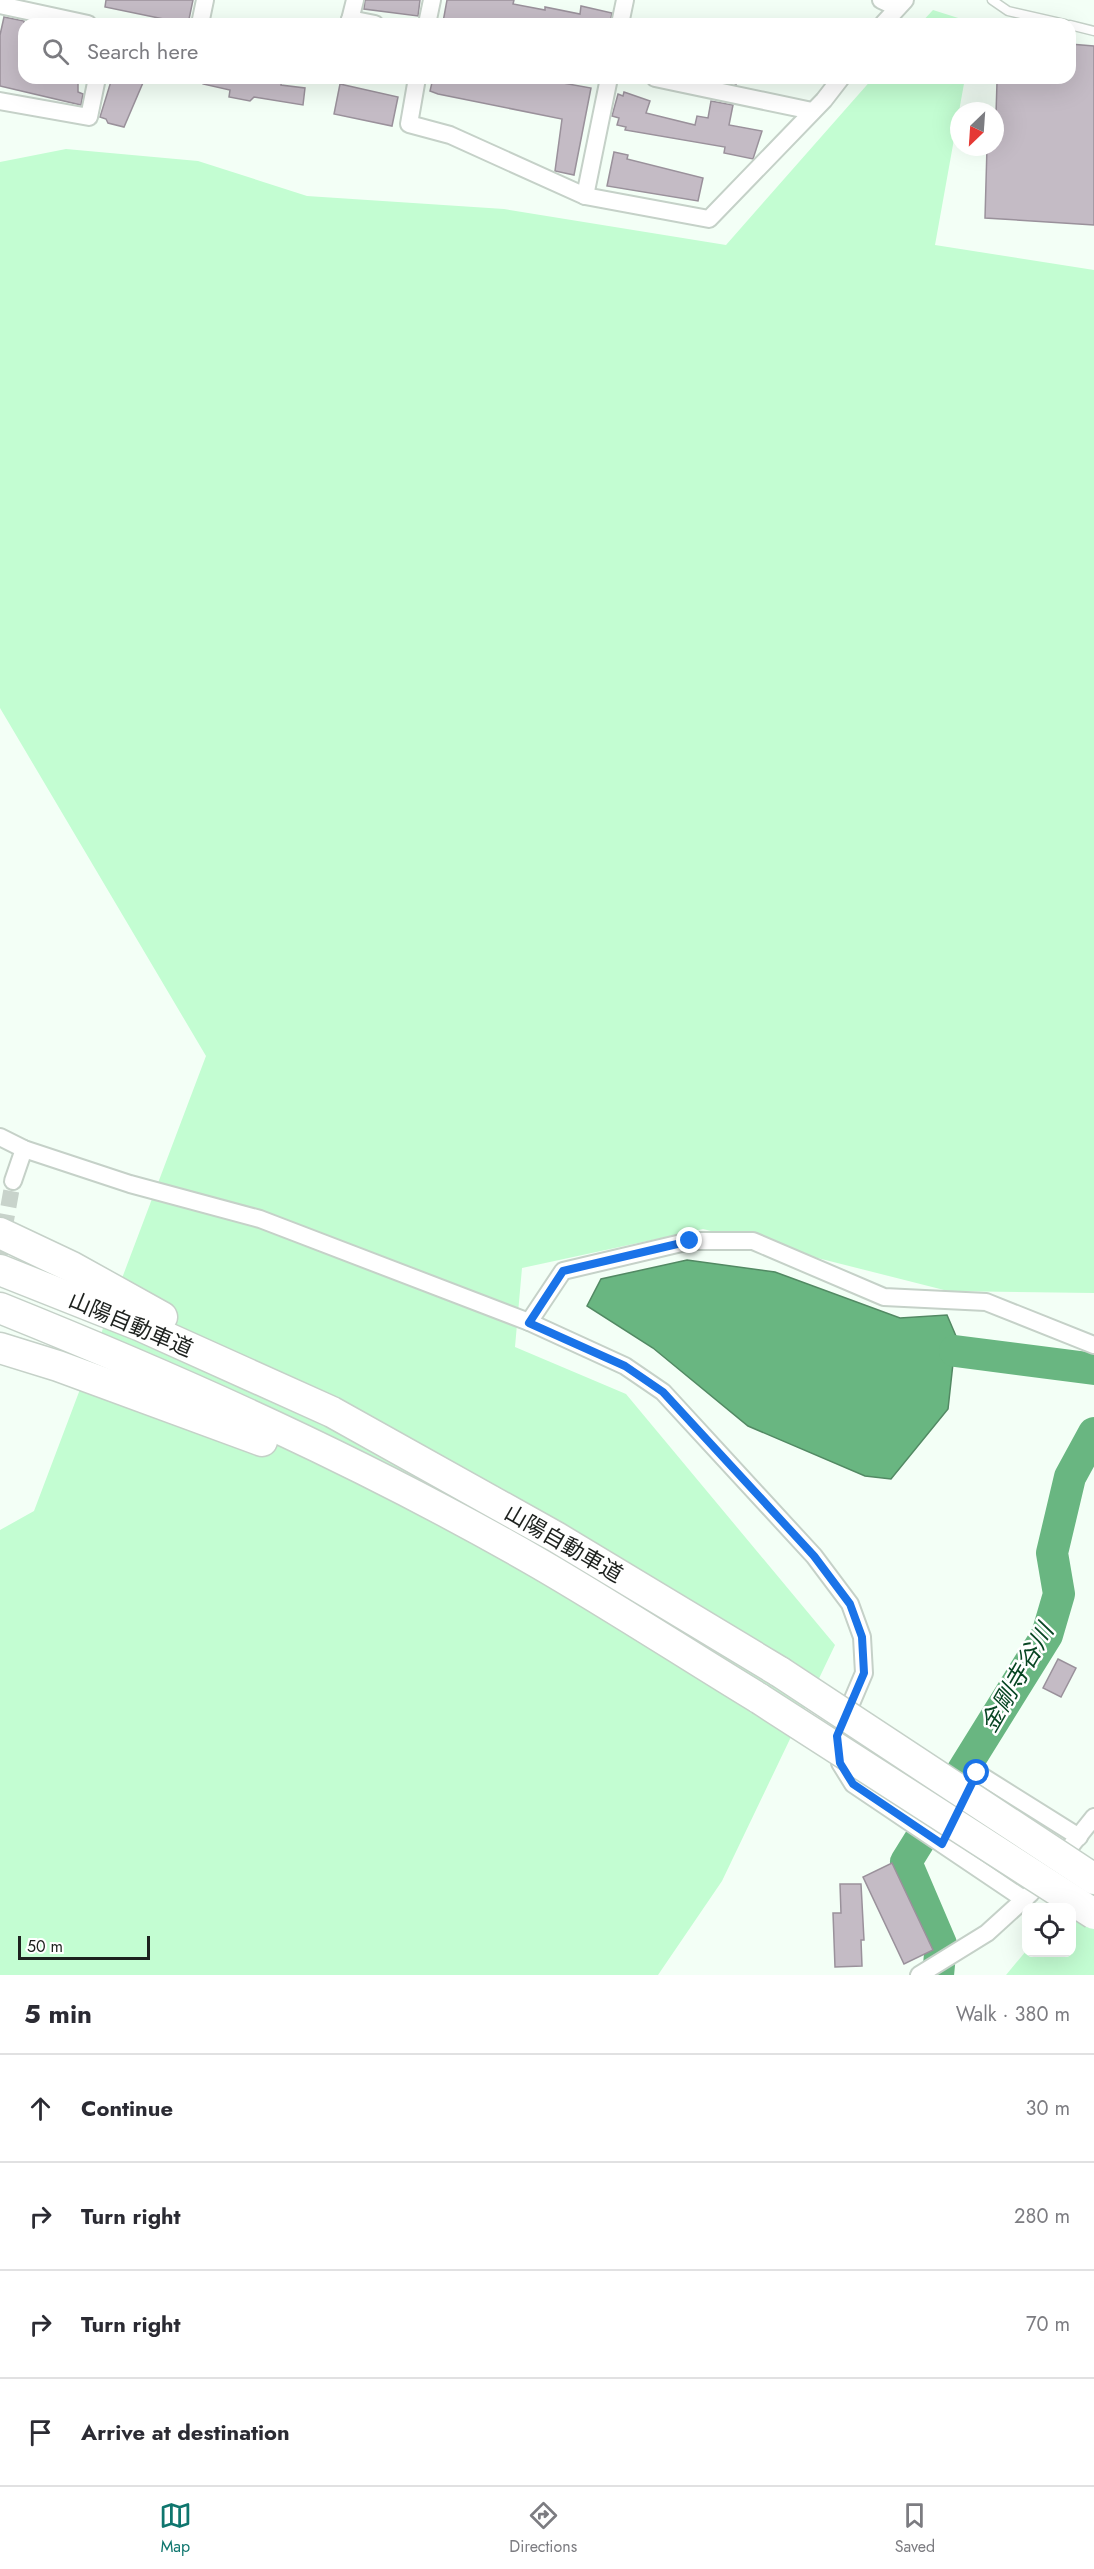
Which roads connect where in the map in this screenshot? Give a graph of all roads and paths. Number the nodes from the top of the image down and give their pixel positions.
1 (205, 0) edge
2 (355, 0) edge
3 (432, 0) edge
4 (625, 0) edge
5 (881, 0) edge
6 (992, 0) edge
7 (901, 4) edge
8 (0, 5) edge
9 (60, 18) edge
10 (201, 18) edge
11 (351, 18) edge
12 (428, 18) edge
13 (621, 18) edge
14 (888, 18) edge
15 (1039, 18) edge
16 (1076, 26) edge
17 (1094, 31) edge
18 (96, 84) edge
19 (416, 84) edge
20 (608, 84) edge
21 (684, 84) edge
22 (836, 84) edge
23 (0, 101) edge
24 (812, 111) junction
25 (585, 196) junction
26 (0, 1137) edge
27 (24, 1149) junction
28 (13, 1181) tunnel mouth
29 (0, 1233) edge
30 (0, 1270) edge
31 (0, 1308) edge
32 (529, 1323) junction
33 (1094, 1345) edge
34 (0, 1348) edge
35 (332, 1412) junction
36 (539, 1564) junction
37 (1094, 1817) edge
38 (1079, 1837) junction
39 (942, 1844) junction
40 (1094, 1880) edge
41 (1025, 1900) junction
42 (1094, 1914) edge
43 (919, 1975) edge

1 - 10 street
2 - 11 street
3 - 12 street
4 - 13 street
5 - 7 street
6 - 15 lane
7 - 14 street
8 - 9 street
16 - 17 lane
18 - 23 street
19 - 25 street
20 - 25 street
21 - 24 street
22 - 24 street
24 - 25 street
26 - 27 street
27 - 28 street
27 - 32 street
29 - 35 highway
30 - 35 highway, 山陽自動車道
31 - 36 highway, 山陽自動車道
32 - 33 street
32 - 39 street
34 - 36 highway
35 - 40 highway, 山陽自動車道, bridge
36 - 42 highway, 山陽自動車道, bridge
37 - 38 street
38 - 39 street
38 - 41 street
39 - 41 street
41 - 43 street

